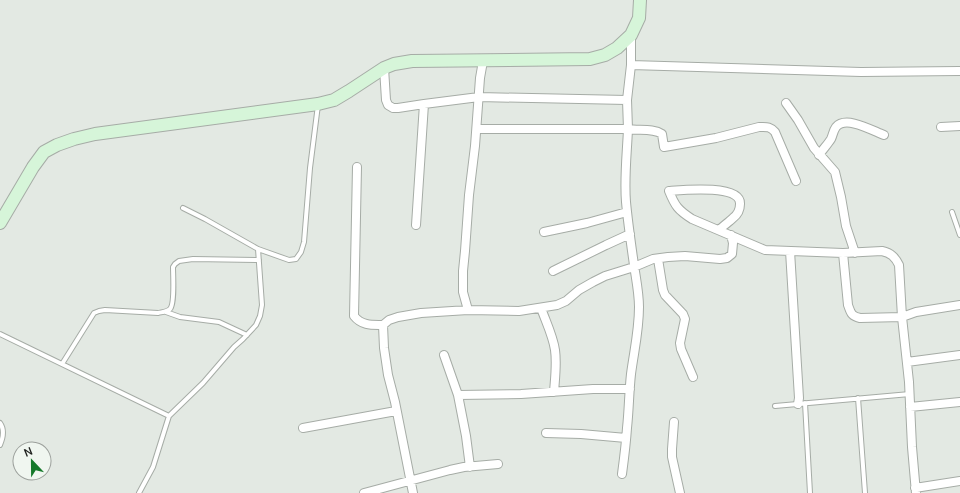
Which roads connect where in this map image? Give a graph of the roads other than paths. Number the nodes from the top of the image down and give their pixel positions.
1 (640, 0) edge
2 (631, 36) junction
3 (483, 61) junction
4 (631, 65) junction
5 (384, 68) junction
6 (960, 71) edge
7 (479, 97) junction
8 (627, 100) junction
9 (318, 104) junction
10 (424, 104) junction
11 (786, 104) dead end
12 (960, 126) edge
13 (941, 127) dead end
14 (477, 128) junction
15 (628, 129) junction
16 (884, 135) dead end
17 (819, 154) junction
18 (357, 167) dead end
19 (796, 181) dead end
20 (183, 208) dead end
21 (627, 212) junction
22 (952, 212) dead end
23 (0, 223) edge
24 (416, 226) dead end
25 (719, 230) junction
26 (544, 232) dead end
27 (630, 234) junction
28 (731, 235) junction
29 (960, 235) edge
30 (258, 249) junction
31 (790, 251) junction
32 (843, 253) junction
33 (855, 253) junction
34 (658, 258) junction
35 (259, 260) junction
36 (634, 267) junction
37 (553, 272) dead end
38 (960, 305) edge
39 (541, 308) junction
40 (468, 310) junction
41 (166, 312) junction
42 (902, 317) junction
43 (384, 325) junction
44 (0, 334) edge
45 (247, 335) junction
46 (444, 355) dead end
47 (960, 355) edge
48 (907, 362) junction
49 (62, 364) junction
50 (693, 377) dead end
51 (630, 389) junction
52 (554, 392) junction
53 (910, 394) junction
54 (458, 395) junction
55 (858, 398) junction
56 (960, 402) edge
57 (802, 403) junction
58 (775, 406) dead end
59 (910, 407) junction
60 (396, 412) junction
61 (169, 416) junction
62 (674, 422) dead end
63 (0, 423) edge
64 (303, 428) dead end
65 (546, 433) dead end
66 (626, 438) junction
67 (0, 445) edge
68 (498, 464) dead end
69 (470, 467) junction
70 (622, 474) dead end
71 (411, 480) junction
72 (960, 481) edge
73 (916, 490) edge
74 (139, 493) edge
75 (364, 493) edge
76 (413, 493) edge
77 (680, 493) edge
78 (810, 493) edge
79 (865, 493) edge

1 - 2 street
2 - 3 street
2 - 4 street
3 - 5 street
3 - 7 street
4 - 6 street
4 - 8 street
5 - 9 street
5 - 10 street
7 - 8 street
7 - 10 street
7 - 14 street
8 - 15 street
9 - 23 street
9 - 30 lane
10 - 24 street
11 - 17 street
12 - 13 street
14 - 15 street
14 - 40 street
15 - 19 street
15 - 21 street
16 - 17 street
17 - 33 street
18 - 43 street
20 - 30 lane
21 - 26 street
21 - 27 street
22 - 29 lane
25 - 25 street
25 - 28 street
27 - 36 street
27 - 37 street
28 - 31 street
28 - 34 street
30 - 35 lane
31 - 32 street
31 - 57 street
32 - 33 street
32 - 42 street
33 - 42 street
34 - 36 street
34 - 50 street
35 - 41 lane
35 - 45 lane
36 - 39 street
36 - 51 street
38 - 42 street
39 - 40 street
39 - 52 street
40 - 43 street
41 - 45 lane
41 - 49 lane
42 - 48 street
43 - 60 street
44 - 49 lane
45 - 61 lane
46 - 54 street
47 - 48 street
48 - 53 street
49 - 61 lane
51 - 52 street
51 - 66 street
52 - 54 street
53 - 55 lane
53 - 59 street
54 - 69 street
55 - 57 lane
55 - 79 lane
56 - 59 street
57 - 58 lane
57 - 78 lane
59 - 73 street
60 - 64 street
60 - 71 street
61 - 74 lane
62 - 77 street
63 - 67 lane
65 - 66 street
66 - 70 street
68 - 69 street
69 - 71 street
71 - 75 street
71 - 76 street
72 - 73 street

